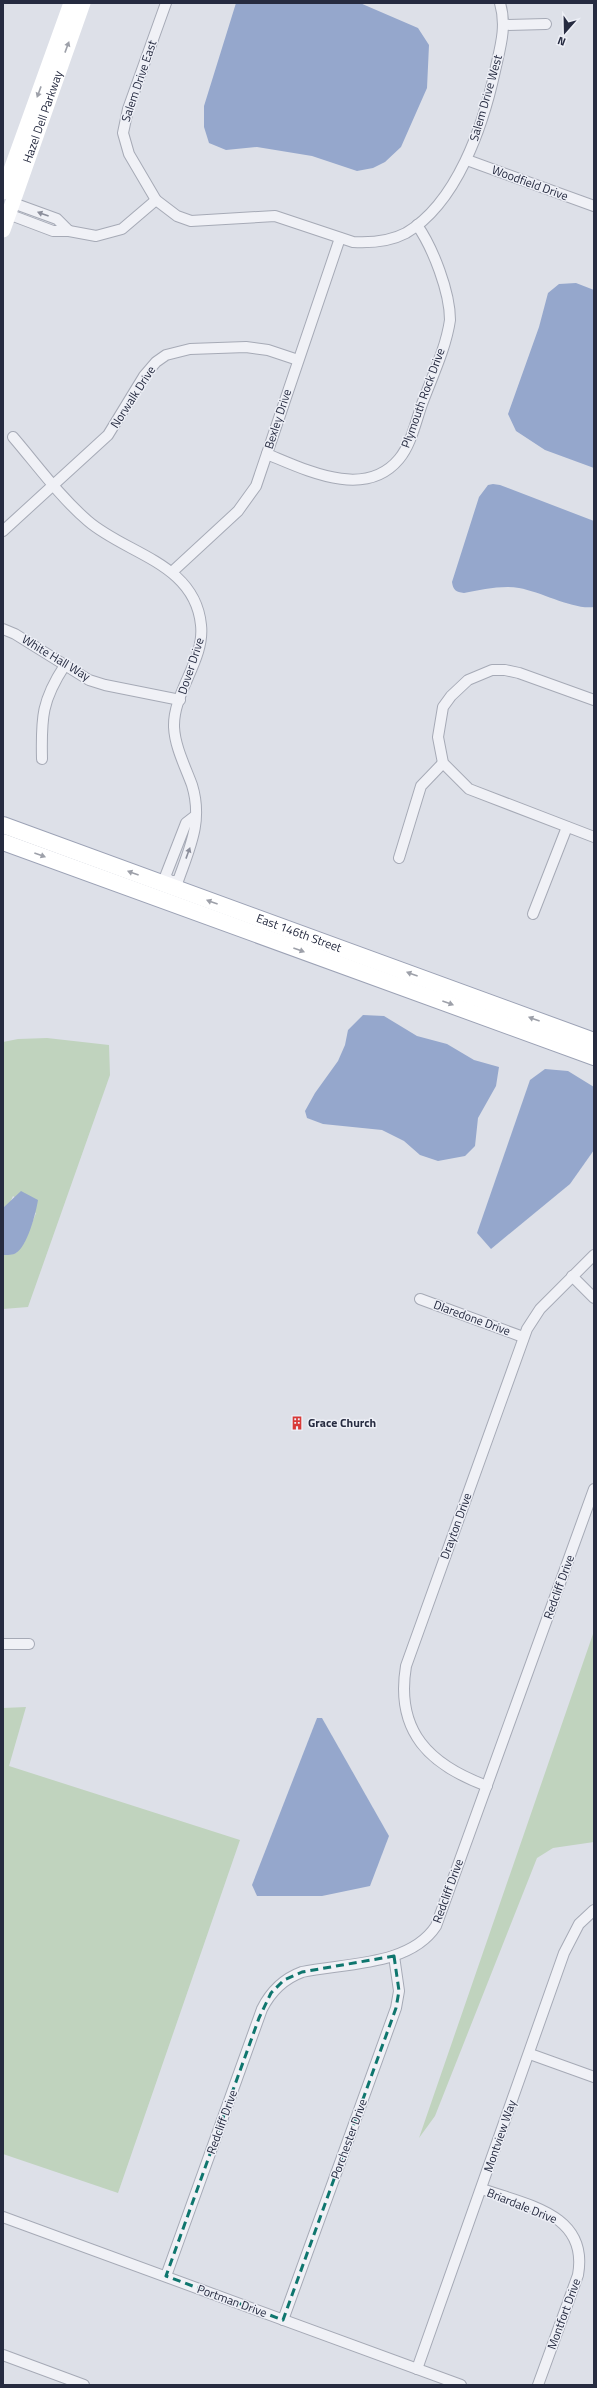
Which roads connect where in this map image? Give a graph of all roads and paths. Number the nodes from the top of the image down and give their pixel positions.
1 (71, 3) edge
2 (83, 3) edge
3 (166, 3) edge
4 (500, 3) edge
5 (546, 24) dead end
6 (504, 25) junction
7 (467, 160) junction
8 (156, 200) junction
9 (8, 203) edge
10 (594, 206) edge
11 (417, 225) junction
12 (3, 230) edge
13 (340, 238) junction
14 (298, 360) junction
15 (13, 437) dead end
16 (267, 454) junction
17 (54, 485) junction
18 (3, 531) edge
19 (172, 572) junction
20 (3, 629) edge
21 (65, 665) junction
22 (180, 700) junction
23 (594, 700) edge
24 (42, 759) dead end
25 (443, 763) junction
26 (3, 825) edge
27 (567, 826) junction
28 (594, 837) edge
29 (3, 842) edge
30 (399, 858) dead end
31 (168, 889) junction
32 (533, 914) dead end
33 (594, 1041) edge
34 (594, 1057) edge
35 (594, 1255) edge
36 (572, 1276) junction
37 (594, 1298) edge
38 (420, 1300) dead end
39 (523, 1337) junction
40 (594, 1489) edge
41 (3, 1644) edge
42 (29, 1644) dead end
43 (487, 1786) junction
44 (594, 1910) edge
45 (394, 1956) junction
46 (530, 2054) junction
47 (594, 2077) edge
48 (482, 2189) junction
49 (3, 2218) edge
50 (577, 2241) joint
51 (166, 2276) junction
52 (283, 2320) junction
53 (3, 2355) edge
54 (417, 2369) junction
55 (84, 2385) edge
56 (461, 2385) edge
57 (538, 2385) edge

1 -> 9 main road, Hazel Dell Parkway
9 -> 2 main road, Hazel Dell Parkway
3 - 8 street, Salem Drive East
4 - 6 street
5 - 6 street
6 - 7 street, Salem Drive West
7 - 10 street, Woodfield Drive
7 - 11 street, Salem Drive West
8 - 9 street
8 - 13 street, Salem Drive West
9 - 12 main road, Hazel Dell Parkway
11 - 13 street, Salem Drive West
11 - 16 street, Plymouth Rock Drive
13 - 14 street, Bexley Drive
14 - 16 street, Bexley Drive
14 - 17 street, Norwalk Drive
15 - 17 street, Dover Drive
16 - 19 street, Bexley Drive
17 - 18 street, Norwalk Drive
17 - 19 street, Dover Drive
19 - 22 street, Dover Drive
20 - 21 street, White Hall Way
21 - 22 street, White Hall Way
21 - 24 street
22 - 31 street, Dover Drive
23 - 25 street
25 - 27 street
25 - 30 street
31 -> 26 main road, East 146th Street
27 - 28 street
27 - 32 street
29 -> 31 main road, East 146th Street
33 -> 31 main road, East 146th Street
31 -> 34 main road, East 146th Street
35 - 36 street, Drayton Drive
36 - 37 street
36 - 39 street, Drayton Drive
38 - 39 street, Dlaredone Drive
39 - 43 street, Drayton Drive
40 - 43 street, Redcliff Drive
41 - 42 street
43 - 45 street, Redcliff Drive
44 - 46 street, Montview Way
45 - 51 street, Redcliff Drive
45 - 52 street, Porchester Drive
46 - 47 street
46 - 48 street, Montview Way
48 - 50 street, Briardale Drive
48 - 54 street, Montview Way
49 - 51 street, Portman Drive
50 - 57 street, Montfort Drive
51 - 52 street, Portman Drive
52 - 54 street, Portman Drive
53 - 55 street
54 - 56 street, Portman Drive

